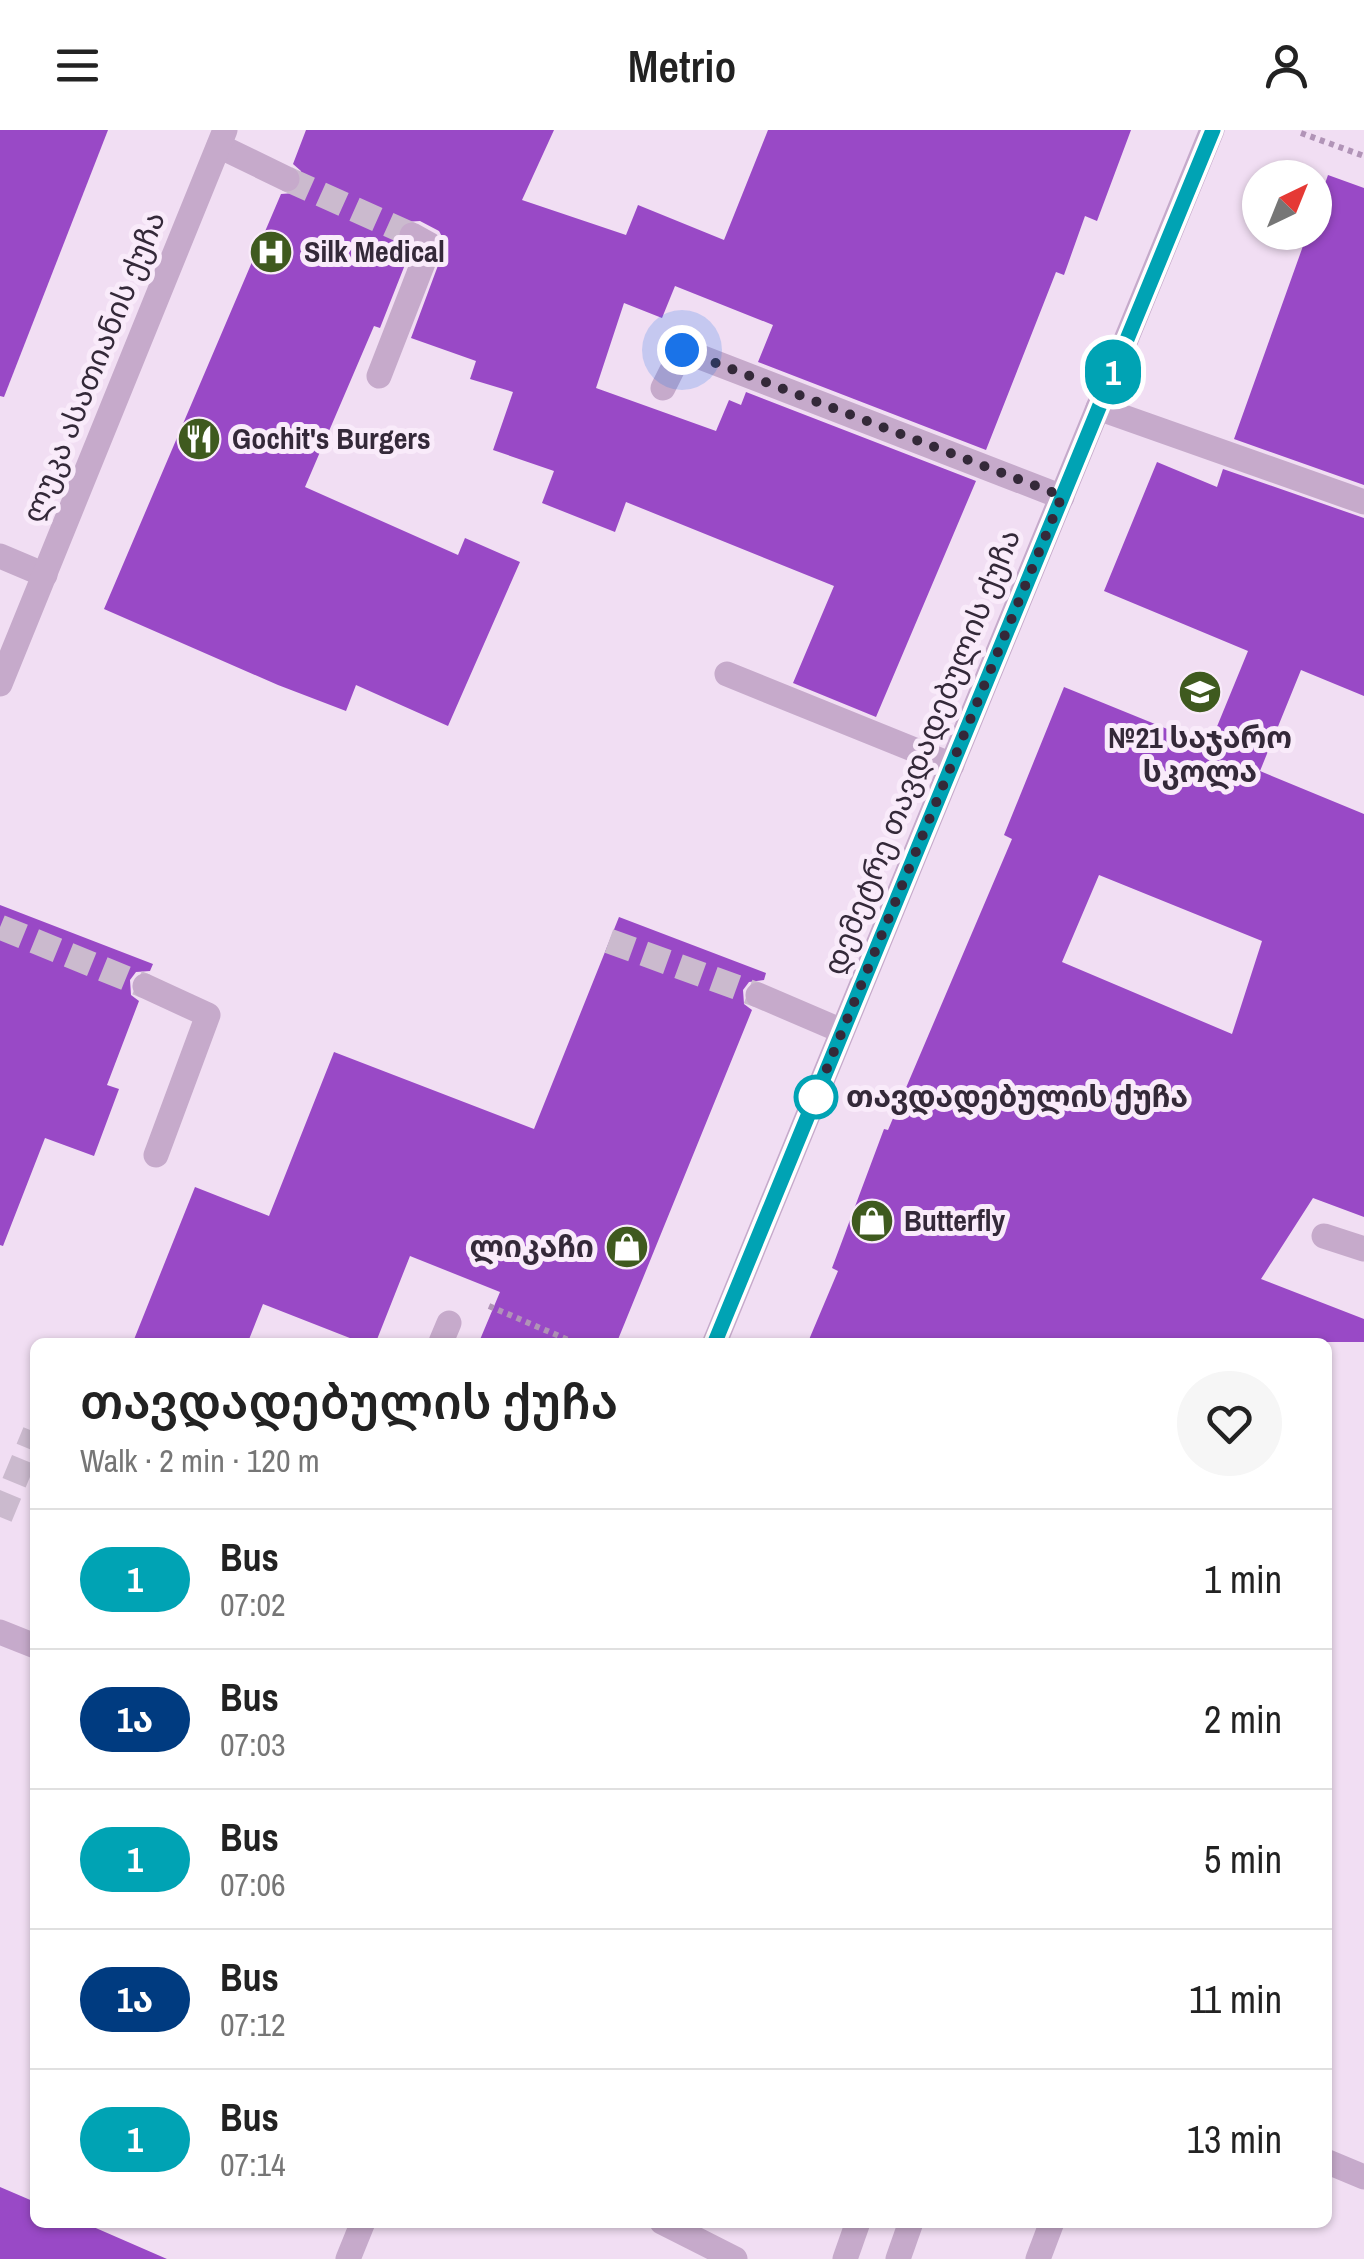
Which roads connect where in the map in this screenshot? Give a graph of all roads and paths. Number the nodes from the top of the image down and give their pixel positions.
1 (1212, 130) edge
2 (1301, 133) dead end
3 (222, 138) edge
4 (1364, 156) edge
5 (287, 179) tunnel mouth
6 (412, 235) dead end
7 (379, 376) dead end
8 (663, 388) dead end
9 (1098, 408) junction
10 (1062, 496) junction
11 (1364, 502) edge
12 (0, 556) edge
13 (45, 574) junction
14 (728, 674) dead end
15 (0, 684) edge
16 (952, 765) junction
17 (144, 986) tunnel mouth
18 (758, 995) tunnel mouth
19 (842, 1031) junction
20 (156, 1155) dead end
21 (1324, 1236) dead end
22 (1364, 1249) edge
23 (445, 1333) edge
24 (564, 1338) edge
25 (717, 1338) edge
26 (0, 1632) edge
27 (30, 1644) edge
28 (1332, 2164) edge
29 (1364, 2176) edge
30 (361, 2228) edge
31 (674, 2228) edge
32 (856, 2228) edge
33 (909, 2228) edge
34 (1050, 2228) edge
35 (348, 2259) edge
36 (734, 2259) edge
37 (845, 2259) edge
38 (898, 2259) edge
39 (1038, 2259) edge

1 - 9 street, დემეტრე თავდადებულის ქუჩა
2 - 4 path
3 - 5 street
3 - 13 street, ლუკა ასათიანის ქუჩა
6 - 7 street
8 - 10 street
9 - 10 street, დემეტრე თავდადებულის ქუჩა
9 - 11 street
10 - 16 street, დემეტრე თავდადებულის ქუჩა
12 - 13 street
13 - 15 street, ლუკა ასათიანის ქუჩა
14 - 16 street
16 - 19 street, დემეტრე თავდადებულის ქუჩა
17 - 20 street
18 - 19 street
19 - 25 street, დემეტრე თავდადებულის ქუჩა
21 - 22 street
23 - 24 path
26 - 27 street
28 - 29 street
30 - 35 street
31 - 36 street
32 - 37 street
33 - 38 street
34 - 39 street

